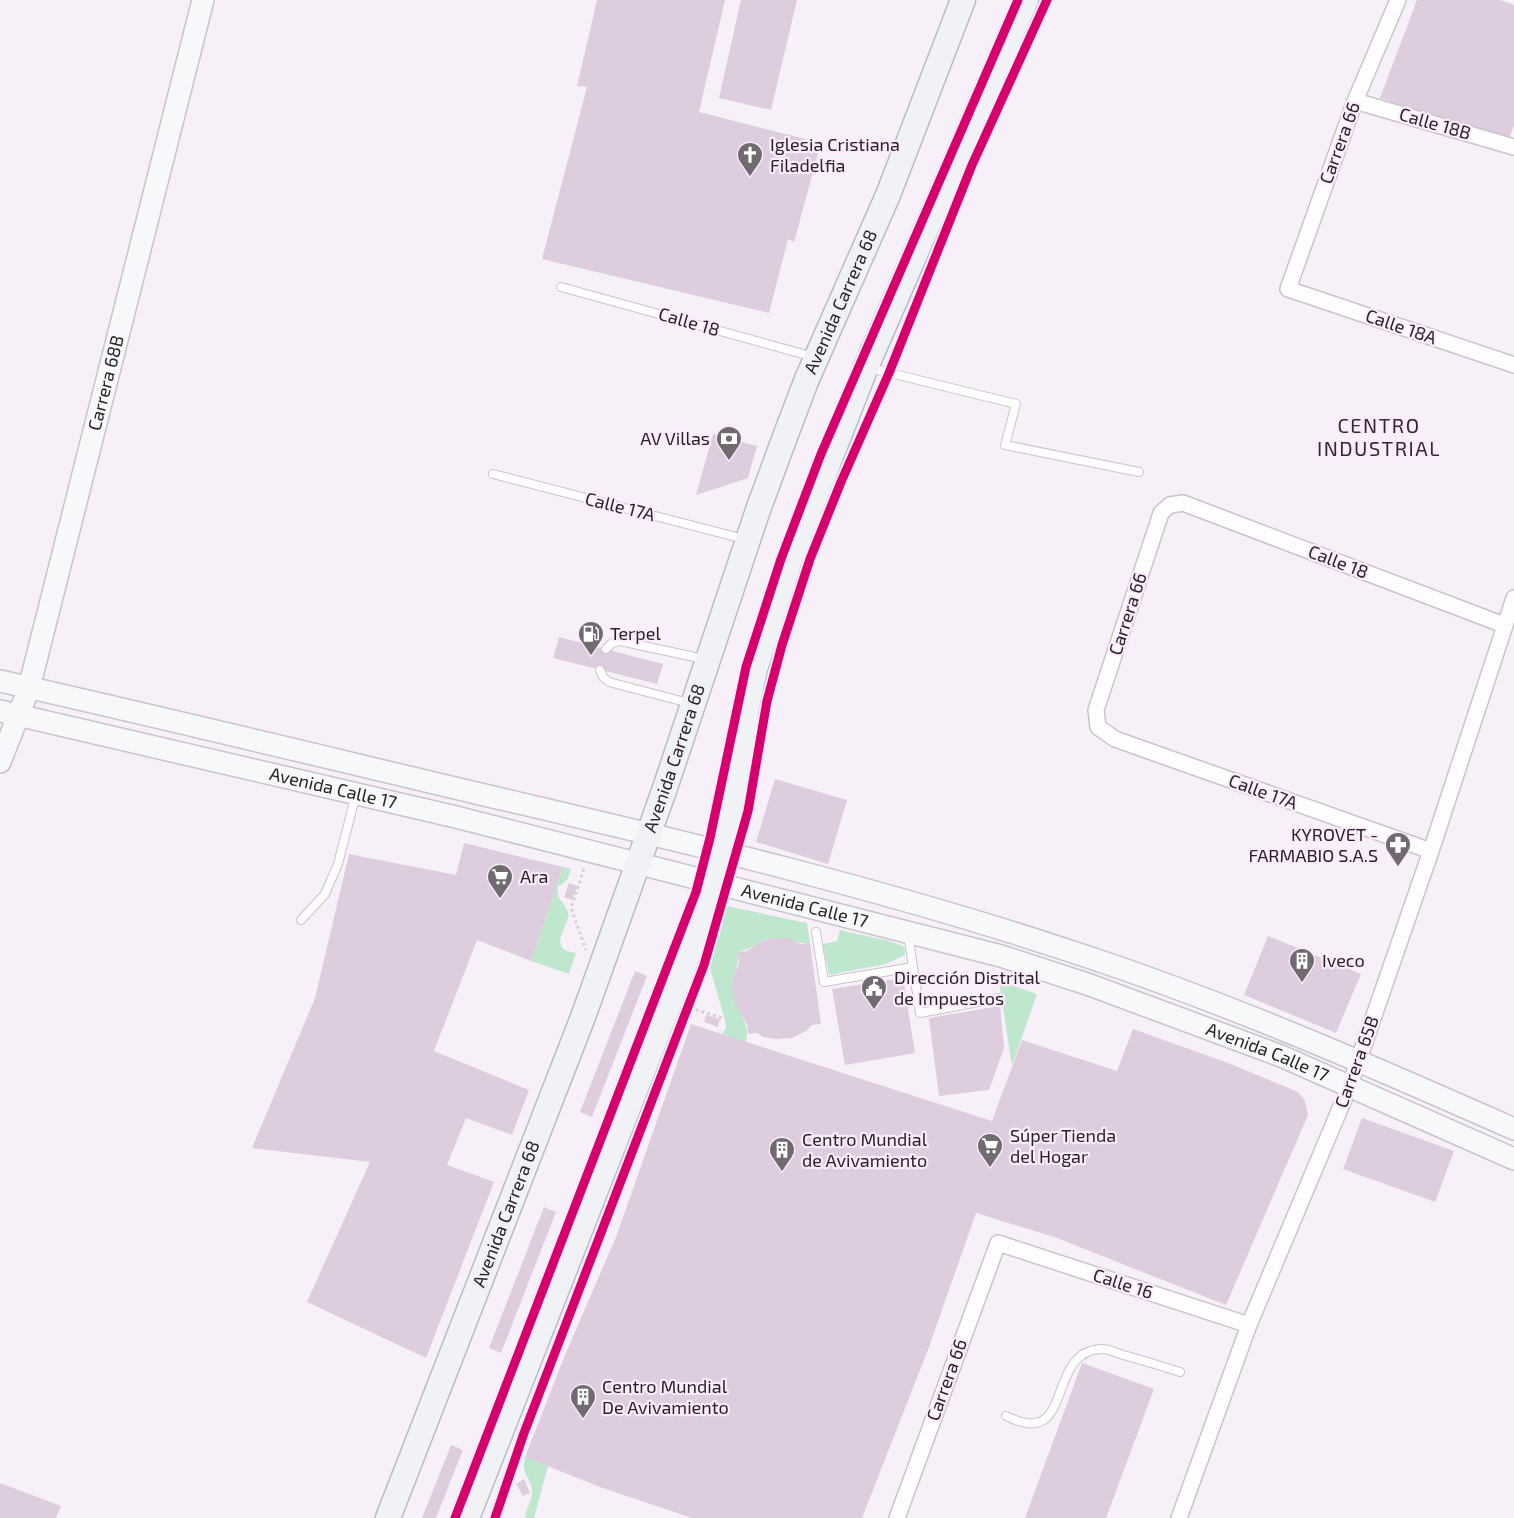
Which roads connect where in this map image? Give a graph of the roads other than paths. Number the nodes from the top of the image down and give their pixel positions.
1 (203, 0) edge
2 (963, 0) edge
3 (1026, 0) edge
4 (1398, 0) edge
5 (1355, 101) junction
6 (1514, 147) edge
7 (561, 287) dead end
8 (1288, 289) joint
9 (817, 357) junction
10 (1514, 365) edge
11 (866, 367) junction
12 (1139, 472) dead end
13 (493, 474) dead end
14 (1170, 505) joint
15 (748, 540) junction
16 (1514, 598) edge
17 (1504, 625) junction
18 (606, 649) dead end
19 (708, 660) junction
20 (600, 670) dead end
21 (0, 681) edge
22 (29, 688) junction
23 (693, 704) junction
24 (10, 713) edge
25 (1098, 727) joint
26 (0, 762) edge
27 (356, 794) junction
28 (648, 834) junction
29 (720, 851) junction
30 (1431, 851) junction
31 (638, 863) junction
32 (711, 882) junction
33 (302, 920) dead end
34 (1010, 931) junction
35 (816, 932) dead end
36 (907, 932) junction
37 (1001, 956) junction
38 (913, 967) junction
39 (999, 998) dead end
40 (1358, 1060) junction
41 (1350, 1085) junction
42 (1514, 1129) edge
43 (1514, 1159) edge
44 (998, 1243) joint
45 (1249, 1324) junction
46 (1180, 1372) dead end
47 (1006, 1416) dead end
48 (388, 1518) edge
49 (467, 1518) edge
50 (897, 1518) edge
51 (1179, 1518) edge

1 - 22 street, Carrera 68B
2 - 9 main road, Avenida Carrera 68
3 - 11 main road
4 - 5 street, Carrera 66
5 - 6 street, Calle 18B
5 - 8 street, Carrera 66
7 - 9 lane, Calle 18
8 - 10 street, Calle 18A
9 - 15 main road, Avenida Carrera 68
11 - 12 lane
11 - 29 main road
13 - 15 lane, Calle 17A
14 - 17 street, Calle 18
14 - 25 street, Carrera 66
15 - 19 main road, Avenida Carrera 68
16 - 17 street, Carrera 65B
17 - 30 street, Carrera 65B
18 - 19 lane
19 - 23 main road, Avenida Carrera 68
20 - 23 lane
21 - 22 street, Avenida Calle 17
22 - 24 street, Carrera 68B
22 - 28 street, Avenida Calle 17
23 - 28 main road, Avenida Carrera 68
24 - 26 street, Carrera 68B
24 - 27 street, Avenida Calle 17
25 - 30 street, Calle 17A
27 - 31 street, Avenida Calle 17
27 - 33 lane
28 - 29 street, Avenida Calle 17
28 - 31 main road, Avenida Carrera 68
29 - 32 main road
29 - 34 street, Avenida Calle 17
30 - 40 street, Carrera 65B
31 - 32 street, Avenida Calle 17
31 - 48 main road, Avenida Carrera 68
32 - 36 street, Avenida Calle 17
32 - 49 main road
34 - 37 street
34 - 40 street, Avenida Calle 17
35 - 38 lane
36 - 37 street, Avenida Calle 17
36 - 38 lane
37 - 41 street, Avenida Calle 17
38 - 39 lane
40 - 41 street, Carrera 65B
40 - 42 street, Avenida Calle 17
41 - 43 street, Avenida Calle 17
41 - 45 street, Carrera 65B
44 - 45 street, Calle 16
44 - 50 street, Carrera 66
45 - 51 street, Carrera 65B
46 - 47 lane

